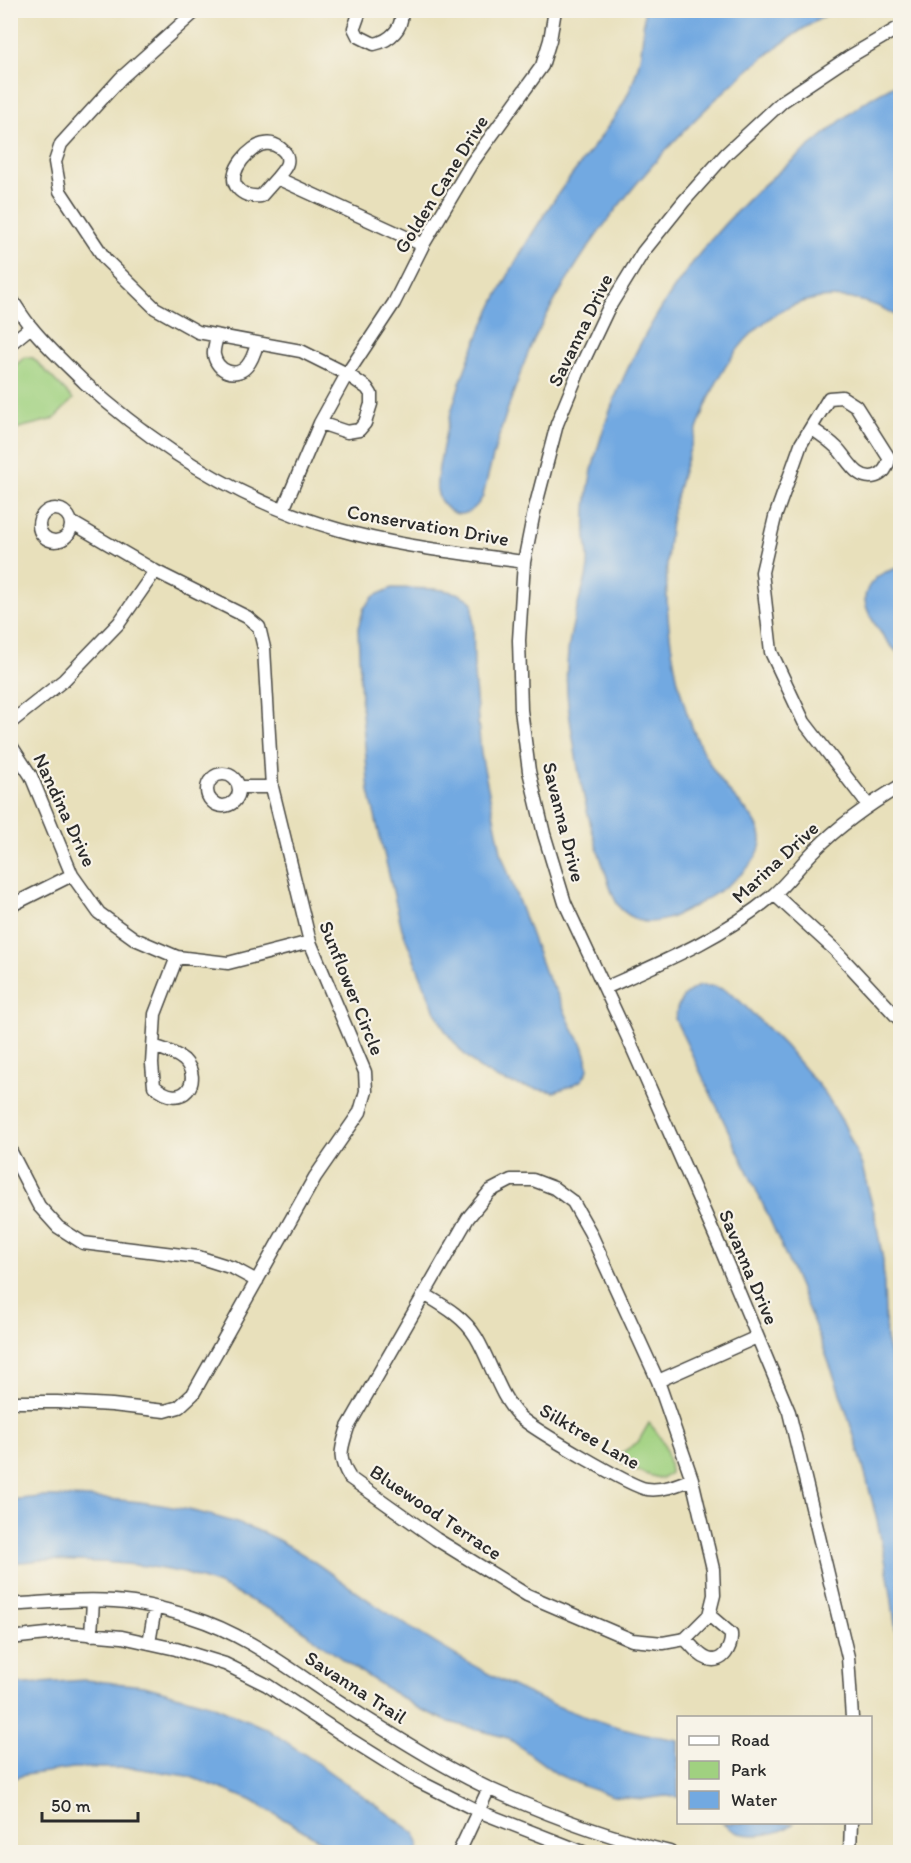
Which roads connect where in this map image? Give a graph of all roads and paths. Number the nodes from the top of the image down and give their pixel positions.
1 (197, 10) edge
2 (362, 10) edge
3 (401, 10) edge
4 (555, 10) edge
5 (900, 27) edge
6 (277, 178) junction
7 (423, 245) junction
8 (10, 297) edge
9 (31, 327) junction
10 (217, 336) junction
11 (10, 344) edge
12 (257, 344) junction
13 (346, 374) junction
14 (320, 423) junction
15 (811, 428) junction
16 (283, 510) junction
17 (71, 522) dead end
18 (524, 562) junction
19 (155, 571) junction
20 (10, 723) edge
21 (10, 744) edge
22 (900, 786) edge
23 (272, 787) junction
24 (239, 788) dead end
25 (868, 805) junction
26 (72, 875) junction
27 (774, 894) junction
28 (10, 906) edge
29 (310, 942) junction
30 (177, 957) junction
31 (605, 988) junction
32 (898, 1013) edge
33 (153, 1046) dead end
34 (10, 1150) edge
35 (257, 1281) junction
36 (424, 1294) junction
37 (757, 1337) junction
38 (658, 1381) junction
39 (10, 1402) edge
40 (692, 1479) junction
41 (93, 1601) junction
42 (10, 1605) edge
43 (155, 1608) junction
44 (709, 1615) junction
45 (91, 1635) junction
46 (10, 1638) edge
47 (685, 1639) junction
48 (149, 1643) junction
49 (852, 1716) edge
50 (489, 1788) junction
51 (477, 1811) junction
52 (851, 1824) edge
53 (459, 1852) edge
54 (583, 1852) edge
55 (670, 1852) edge
56 (850, 1852) edge

1 - 10 street
2 - 3 street
4 - 7 street, Golden Cane Drive
5 - 18 street, Savanna Drive
6 - 6 street
6 - 7 street
7 - 13 street, Golden Cane Drive
8 - 9 street, Conservation Drive
9 - 11 street
9 - 16 street, Conservation Drive
10 - 12 street
10 - 12 street
12 - 13 street
13 - 14 street, Golden Cane Drive
13 - 14 street
14 - 16 street, Golden Cane Drive
15 - 15 street
15 - 25 street
16 - 18 street, Conservation Drive
17 - 19 street, Sunflower Circle
18 - 31 street, Savanna Drive
19 - 20 street
19 - 23 street, Sunflower Circle
21 - 26 street, Nandina Drive
22 - 25 street, Marina Drive
23 - 24 street
23 - 29 street, Sunflower Circle
25 - 27 street, Marina Drive
26 - 28 street
26 - 30 street, Nandina Drive
27 - 31 street, Marina Drive
27 - 32 street
29 - 30 street, Nandina Drive
29 - 35 street, Sunflower Circle
30 - 33 street
31 - 37 street, Savanna Drive
34 - 35 street
35 - 39 street, Sunflower Circle
36 - 38 street, Bluewood Terrace
36 - 40 street, Silktree Lane
36 - 47 street, Bluewood Terrace
37 - 38 street
37 - 49 street, Savanna Drive
38 - 40 street, Bluewood Terrace
40 - 44 street, Bluewood Terrace
41 - 42 street, Savanna Trail
41 - 43 street, Savanna Trail
41 - 45 street
43 - 48 street
43 - 50 street, Savanna Trail
44 - 47 street
44 - 47 street
45 - 46 street
45 - 48 street
48 - 51 street
50 - 51 street
50 - 55 street, Savanna Trail
51 - 53 street
51 - 54 street
52 - 56 street

